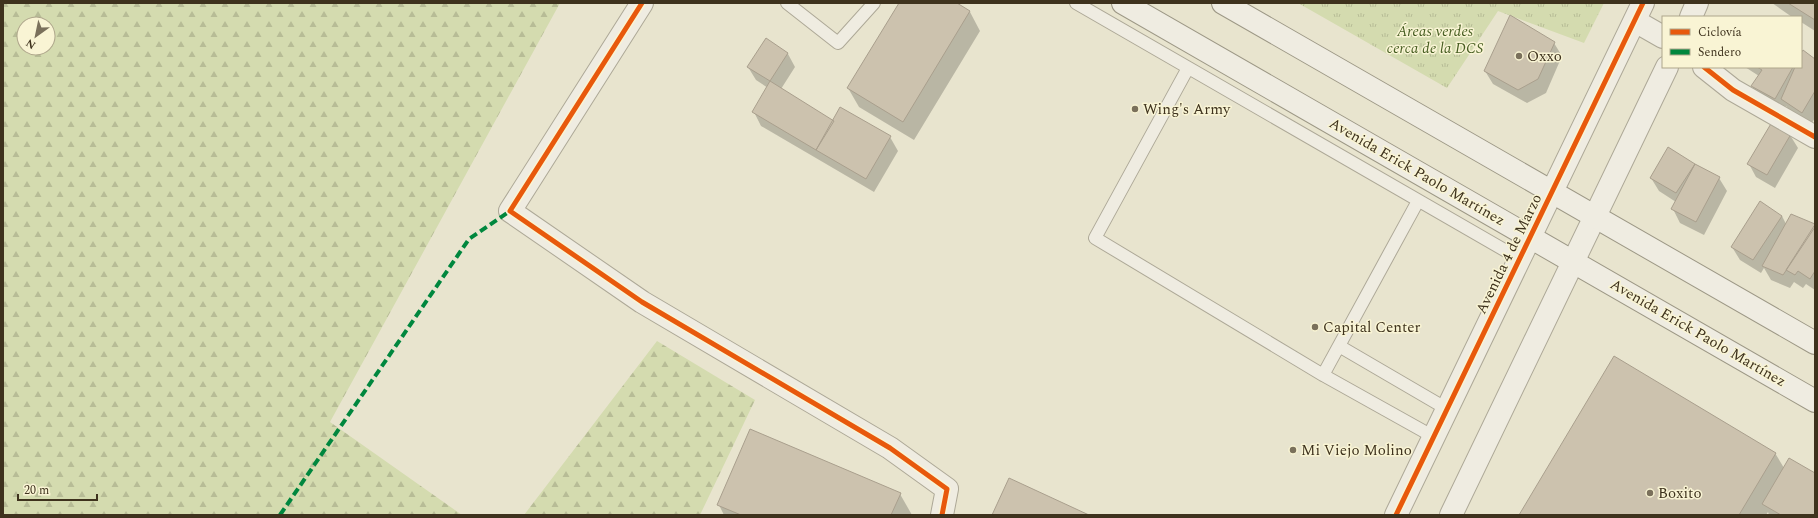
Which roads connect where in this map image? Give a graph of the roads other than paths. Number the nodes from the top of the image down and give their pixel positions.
1 (642, 3) edge
2 (787, 3) edge
3 (874, 3) edge
4 (1076, 3) edge
5 (1123, 3) edge
6 (1223, 3) edge
7 (1697, 3) edge
8 (1639, 12) edge
9 (1691, 16) edge
10 (1662, 36) edge
11 (1188, 68) junction
12 (1667, 68) edge
13 (1705, 68) edge
14 (1815, 137) edge
15 (1377, 149) junction
16 (1351, 162) junction
17 (1552, 192) junction
18 (1418, 201) junction
19 (1594, 216) junction
20 (1530, 237) junction
21 (1520, 259) junction
22 (1573, 261) junction
23 (1815, 343) edge
24 (1339, 346) junction
25 (1323, 375) junction
26 (1815, 401) edge
27 (1447, 410) junction
28 (1434, 437) junction
29 (942, 515) edge
30 (1396, 515) edge
31 (1451, 515) edge

1 - 29 street
2 - 3 lane
4 - 11 lane
5 - 15 street, Avenida Erick Paolo Martínez
6 - 17 street
7 - 9 street
8 - 10 street
8 - 17 street, Avenida 4 de Marzo
11 - 16 lane
11 - 25 lane
12 - 19 street
13 - 14 street
15 - 16 lane
15 - 20 street, Avenida Erick Paolo Martínez
16 - 18 lane
17 - 19 street
17 - 20 street, Avenida 4 de Marzo
18 - 21 lane
18 - 24 lane
19 - 22 street
19 - 23 street
20 - 21 street, Avenida 4 de Marzo
20 - 22 street, Avenida Erick Paolo Martínez
21 - 27 street, Avenida 4 de Marzo
22 - 26 street, Avenida Erick Paolo Martínez
22 - 31 street
24 - 25 lane
24 - 27 lane
25 - 28 lane
27 - 28 street, Avenida 4 de Marzo
28 - 30 street, Avenida 4 de Marzo

